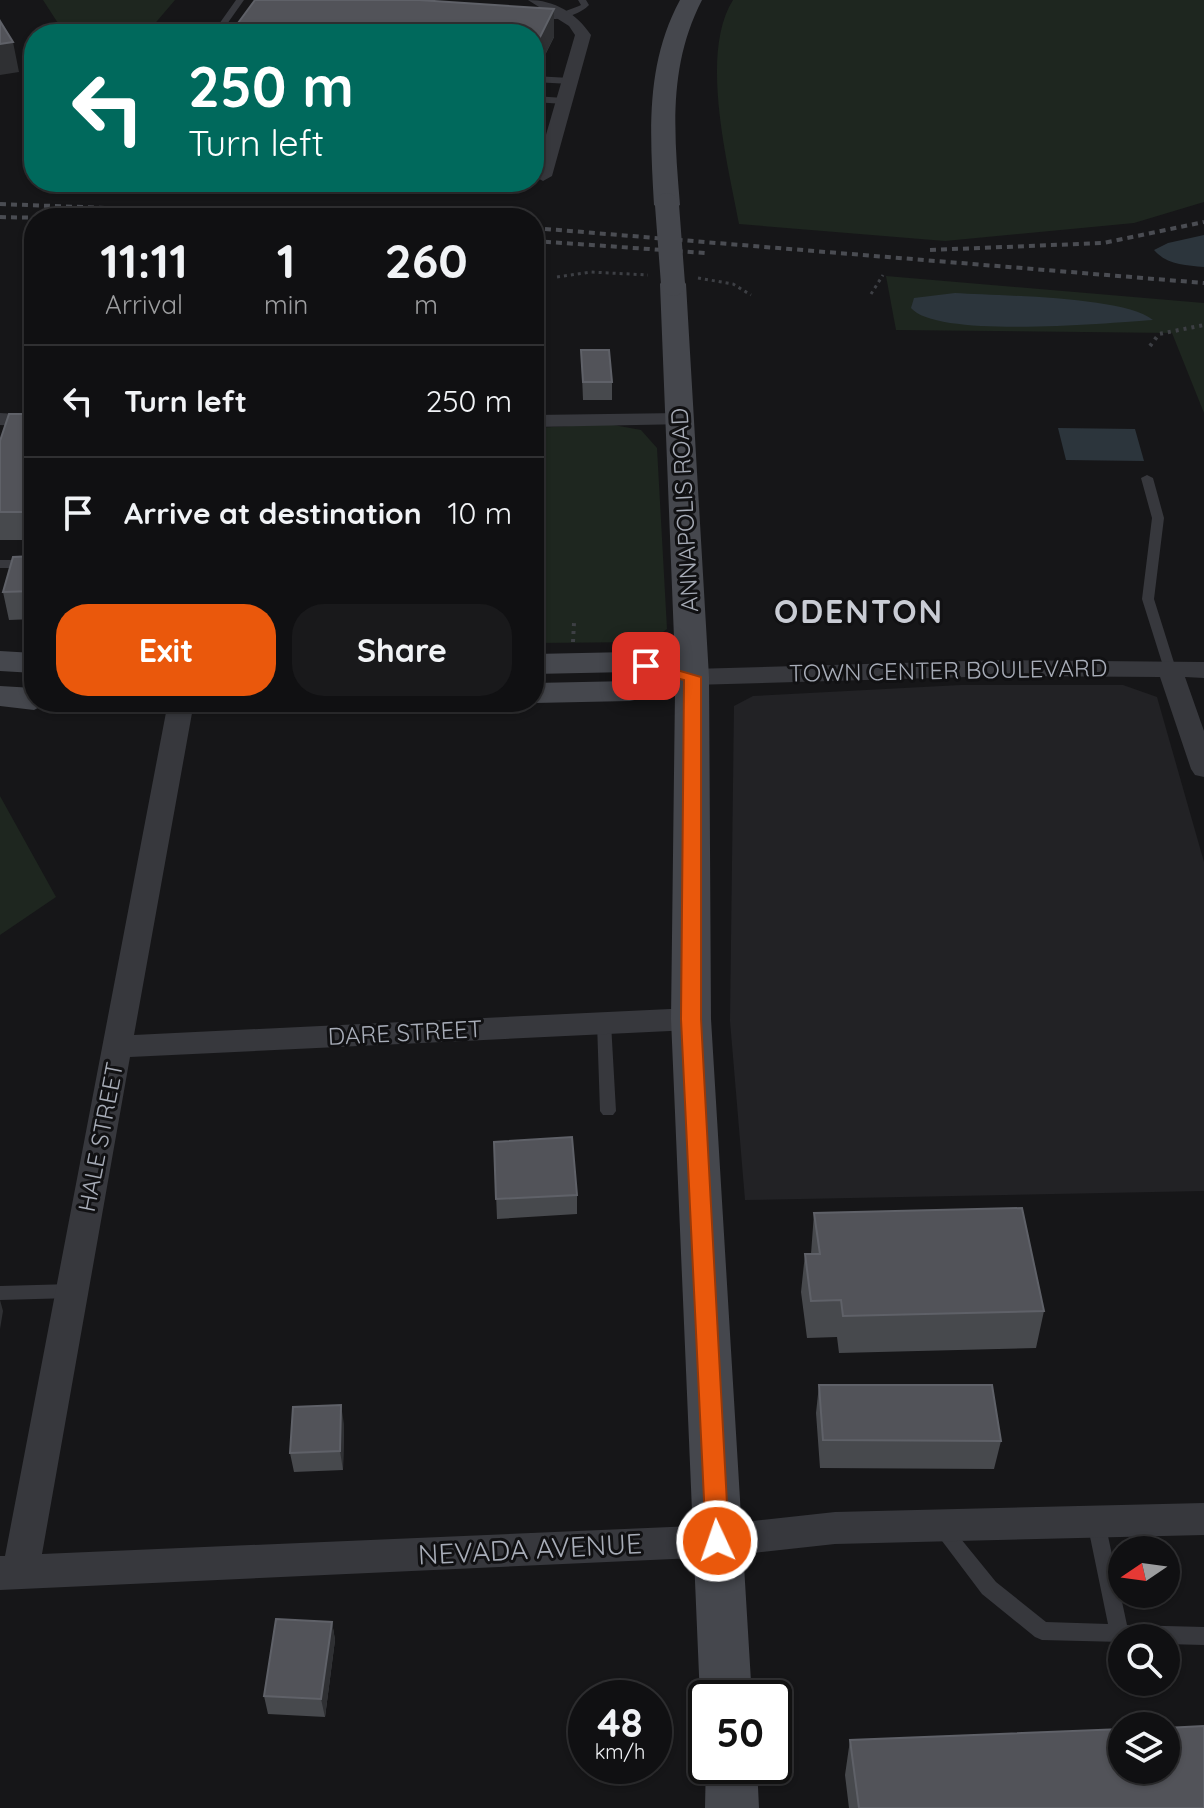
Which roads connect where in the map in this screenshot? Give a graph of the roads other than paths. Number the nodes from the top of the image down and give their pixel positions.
1 (240, 0) edge
2 (536, 0) edge
3 (582, 0) edge
4 (691, 0) edge
5 (561, 15) junction
6 (543, 20) edge
7 (223, 24) edge
8 (544, 80) edge
9 (570, 81) junction
10 (544, 100) edge
11 (564, 101) junction
12 (544, 160) edge
13 (0, 419) edge
14 (680, 419) junction
15 (24, 420) edge
16 (544, 421) edge
17 (1147, 478) dead end
18 (0, 564) edge
19 (24, 564) edge
20 (0, 661) edge
21 (24, 662) edge
22 (544, 664) edge
23 (1170, 669) junction
24 (1204, 670) edge
25 (692, 677) junction
26 (544, 693) edge
27 (0, 696) edge
28 (24, 698) edge
29 (179, 712) edge
30 (1204, 769) edge
31 (691, 1019) junction
32 (604, 1023) junction
33 (118, 1047) junction
34 (608, 1111) dead end
35 (72, 1291) junction
36 (0, 1293) edge
37 (1204, 1519) edge
38 (1096, 1522) junction
39 (940, 1525) junction
40 (717, 1541) junction
41 (10, 1572) edge
42 (1117, 1624) edge
43 (1108, 1633) edge
44 (1180, 1635) edge
45 (1204, 1636) edge
46 (725, 1680) edge
47 (731, 1784) edge
48 (732, 1808) edge

1 - 7 lane
2 - 5 street
3 - 5 lane
4 - 14 main road, ANNAPOLIS ROAD, bridge
5 - 6 lane
5 - 9 street
8 - 9 lane
9 - 11 street
10 - 11 lane
11 - 12 street
13 - 15 street
14 - 16 street
14 - 25 main road, ANNAPOLIS ROAD
17 - 23 lane
18 - 19 lane
20 - 21 main road
22 - 25 main road, TOWN CENTER BOULEVARD
23 - 24 street, TOWN CENTER BOULEVARD
23 - 25 street, TOWN CENTER BOULEVARD
23 - 30 street
25 - 26 main road, TOWN CENTER BOULEVARD
25 - 31 main road, ANNAPOLIS ROAD
27 - 28 main road
29 - 33 street, HALE STREET
31 - 32 street, DARE STREET
31 - 40 main road, ANNAPOLIS ROAD
32 - 33 street, DARE STREET
32 - 34 lane
33 - 35 street, HALE STREET
35 - 36 lane
35 - 41 street, HALE STREET
37 - 38 street, NEVADA AVENUE
38 - 39 street, NEVADA AVENUE
38 - 42 lane
39 - 40 street, NEVADA AVENUE
39 - 43 lane
40 - 41 street, NEVADA AVENUE
40 - 46 main road, ANNAPOLIS ROAD
44 - 45 lane
47 - 48 main road

